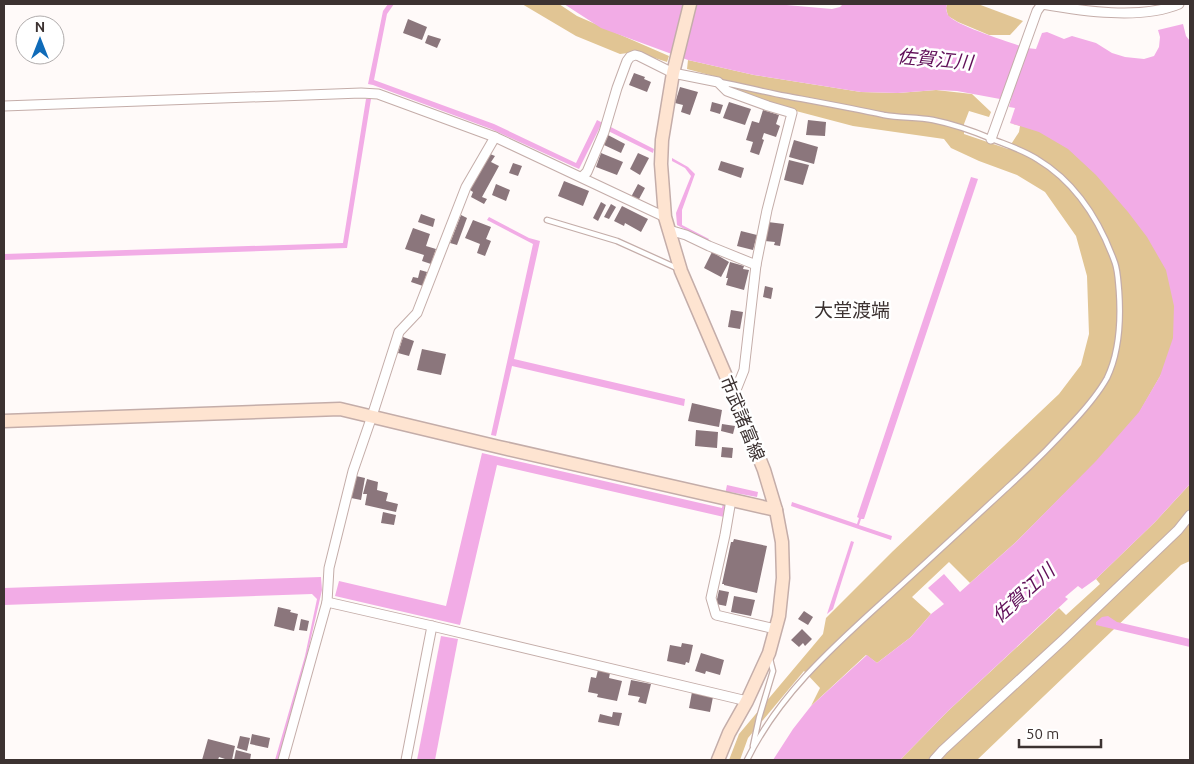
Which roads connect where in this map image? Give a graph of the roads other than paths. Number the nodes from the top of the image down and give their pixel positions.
1 (690, 4) edge
2 (1179, 4) edge
3 (673, 73) junction
4 (718, 82) junction
5 (4, 106) edge
6 (495, 137) junction
7 (991, 138) junction
8 (582, 177) junction
9 (665, 217) junction
10 (547, 220) dead end
11 (669, 230) junction
12 (756, 265) junction
13 (681, 271) junction
14 (734, 394) junction
15 (372, 416) junction
16 (4, 421) edge
17 (726, 499) junction
18 (776, 510) junction
19 (1190, 515) edge
20 (327, 602) junction
21 (432, 626) junction
22 (775, 628) junction
23 (769, 653) junction
24 (747, 701) junction
25 (752, 750) junction
26 (283, 760) edge
27 (406, 760) edge
28 (718, 760) edge
29 (747, 760) edge
30 (934, 760) edge

1 - 3 main road, 市武諸富線
2 - 7 street
3 - 4 street
3 - 8 street
3 - 9 main road, 市武諸富線
4 - 7 lane
4 - 12 street
5 - 6 street
6 - 8 street
6 - 15 street
7 - 25 lane
8 - 9 street
9 - 11 main road, 市武諸富線
10 - 13 lane
11 - 12 street
11 - 13 main road, 市武諸富線
12 - 14 street
13 - 14 main road, 市武諸富線
14 - 18 main road, 市武諸富線
15 - 16 main road
15 - 17 main road
15 - 20 street
17 - 18 main road
17 - 22 street
18 - 22 main road, 市武諸富線
19 - 30 street
20 - 21 street
20 - 26 street
21 - 24 street
21 - 27 street
22 - 23 main road, 市武諸富線
23 - 24 main road, 市武諸富線
23 - 25 lane
24 - 28 main road, 市武諸富線
25 - 29 lane

